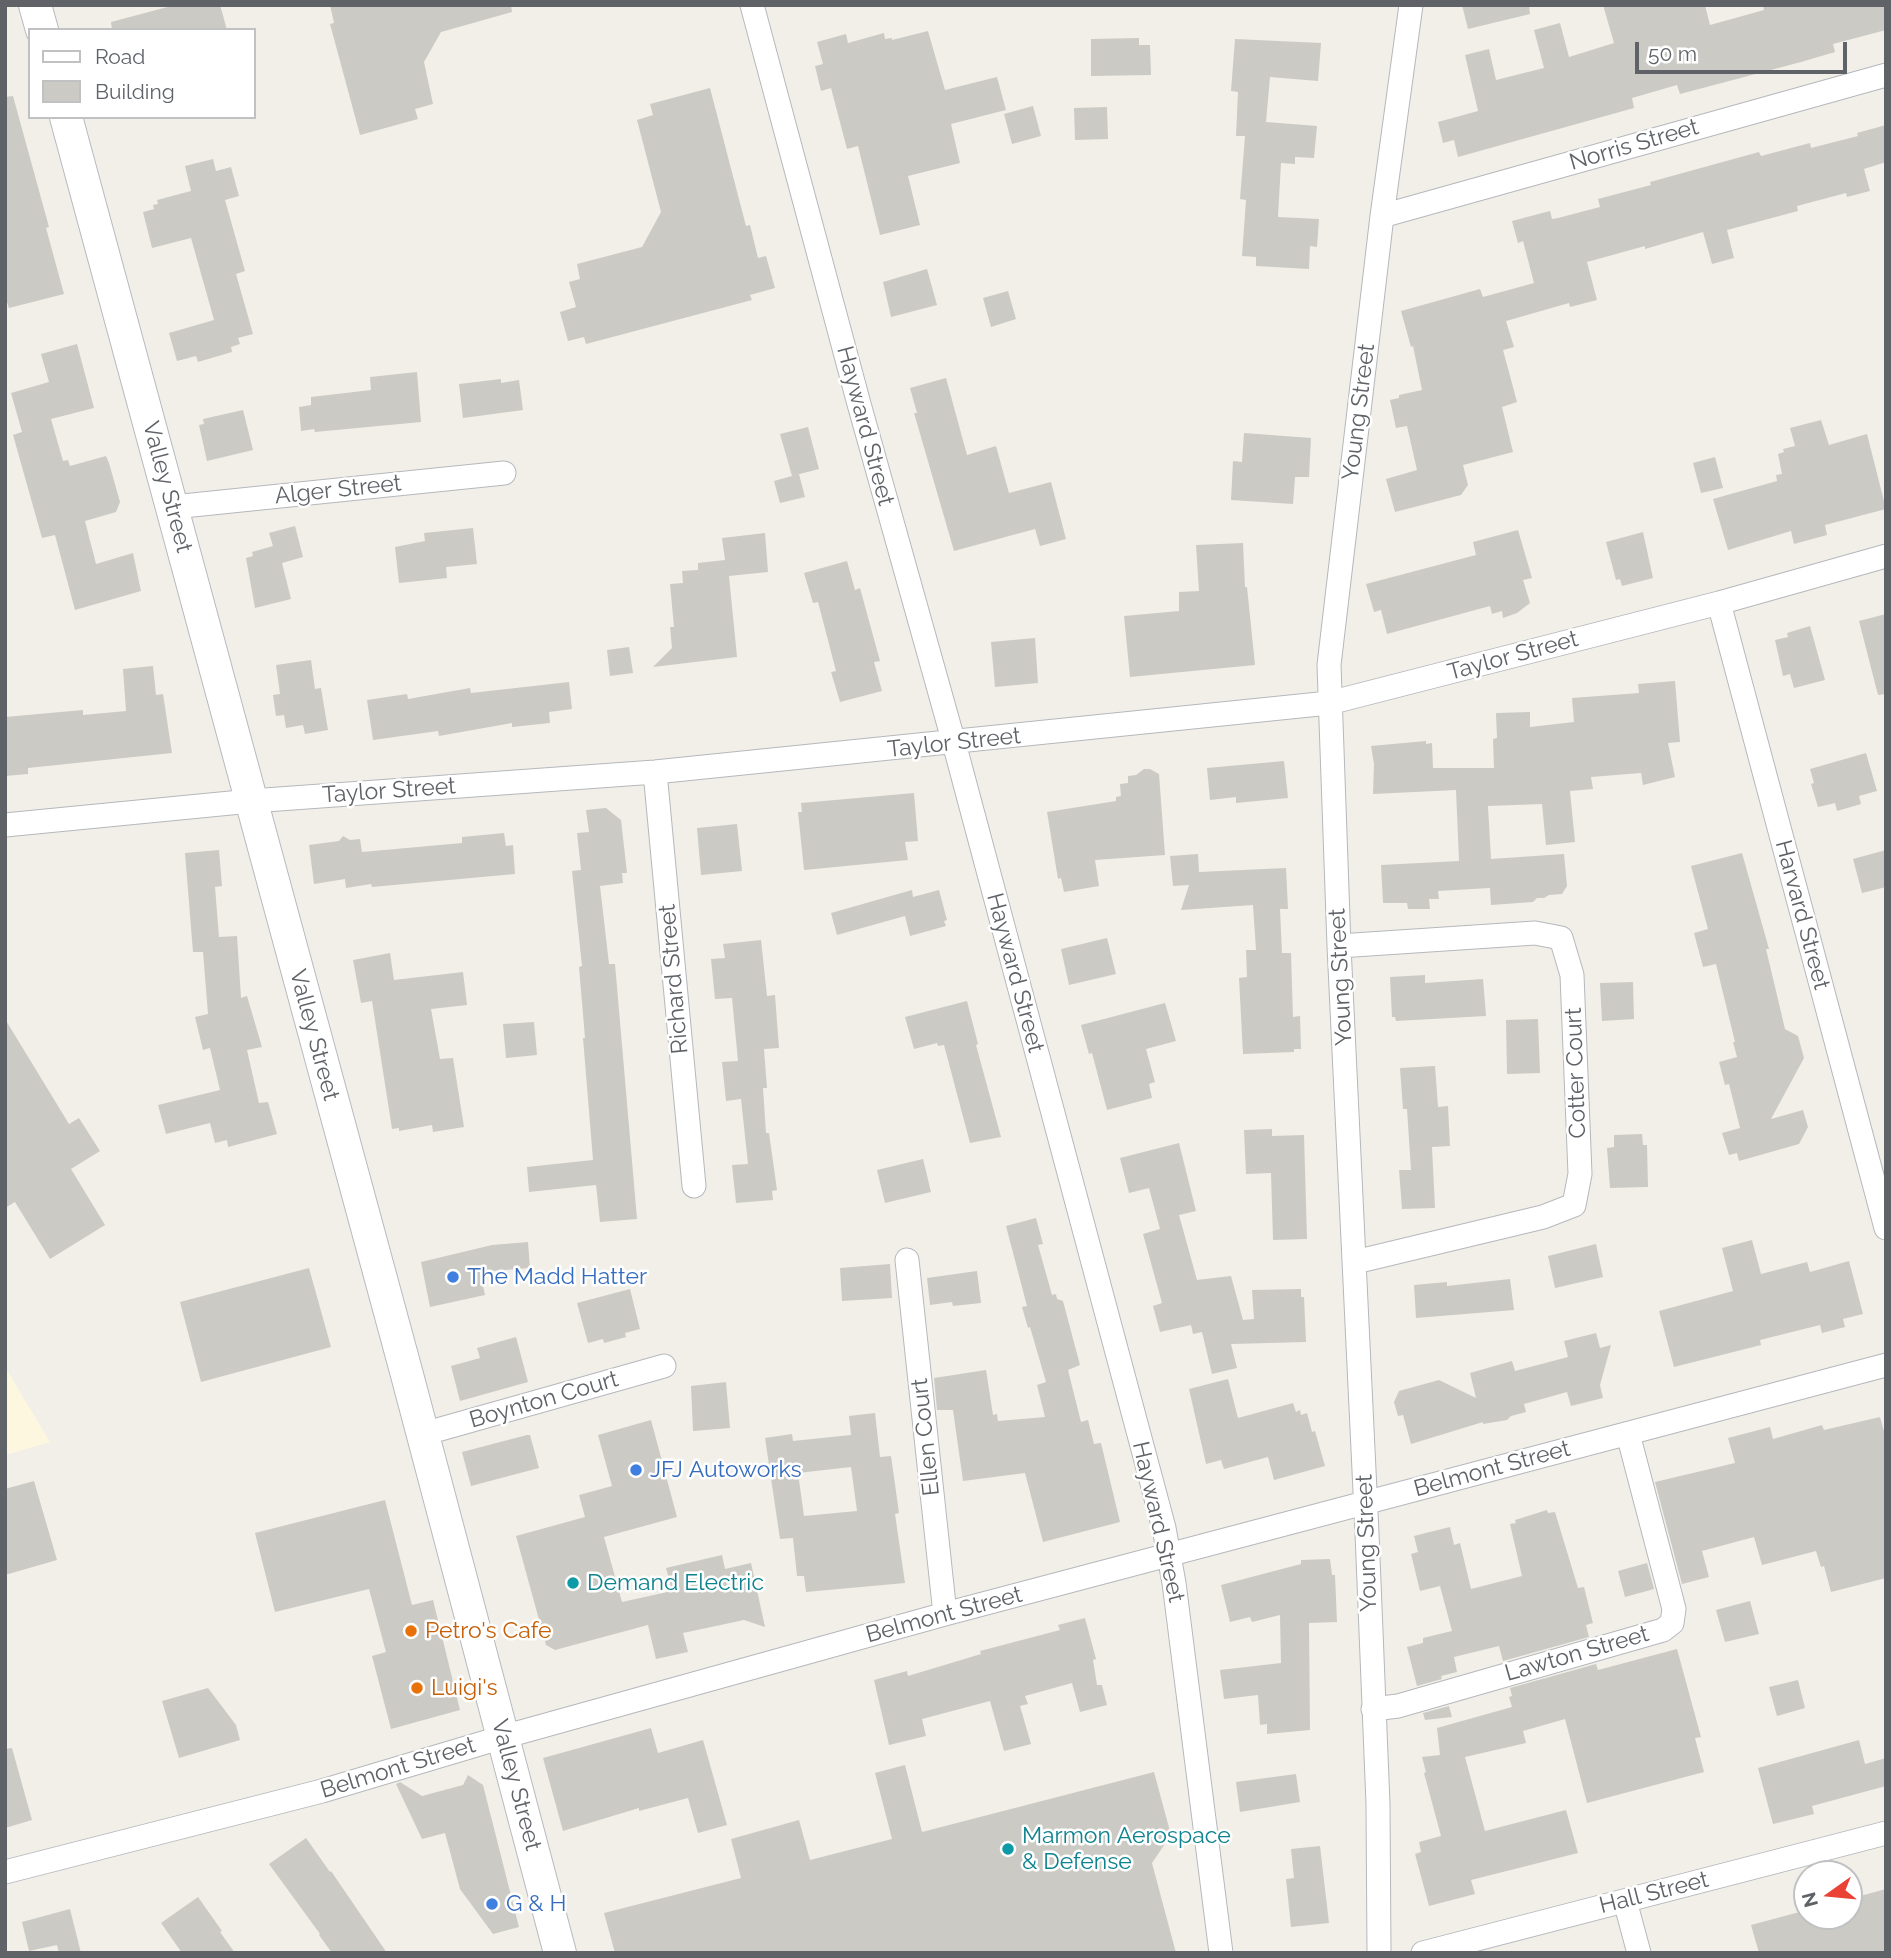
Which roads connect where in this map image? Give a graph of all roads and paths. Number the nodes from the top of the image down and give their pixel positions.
1 (35, 5) edge
2 (751, 5) edge
3 (1411, 5) edge
4 (41, 28) edge
5 (1886, 75) edge
6 (67, 119) edge
7 (1382, 216) junction
8 (504, 473) dead end
9 (173, 507) junction
10 (1886, 556) edge
11 (1719, 603) junction
12 (1329, 703) junction
13 (954, 743) junction
14 (655, 772) junction
15 (251, 801) junction
16 (5, 825) edge
17 (1339, 946) junction
18 (694, 1186) dead end
19 (1886, 1228) edge
20 (907, 1260) dead end
21 (1355, 1262) junction
22 (1886, 1365) edge
23 (664, 1366) dead end
24 (423, 1434) junction
25 (1628, 1434) junction
26 (1366, 1503) junction
27 (1169, 1555) junction
28 (945, 1614) junction
29 (1373, 1709) junction
30 (503, 1737) junction
31 (1886, 1833) edge
32 (5, 1872) edge
33 (1625, 1901) junction
34 (560, 1953) edge
35 (1222, 1953) edge
36 (1379, 1953) edge
37 (1423, 1953) edge
38 (1639, 1953) edge

1 - 4 main road
2 - 13 street, Hayward Street
3 - 7 street, Young Street
5 - 7 street, Norris Street
6 - 9 main road, Valley Street
7 - 12 street, Young Street
8 - 9 street, Alger Street
9 - 15 main road, Valley Street
10 - 11 street, Taylor Street
11 - 12 street, Taylor Street
11 - 19 street, Harvard Street
12 - 13 street, Taylor Street
12 - 17 street, Young Street
13 - 14 street, Taylor Street
13 - 27 street, Hayward Street
14 - 15 street, Taylor Street
14 - 18 street, Richard Street
15 - 16 street, Taylor Street
15 - 24 main road, Valley Street
17 - 21 street, Young Street
17 - 21 street, Cotter Court
20 - 28 street, Ellen Court
21 - 26 street, Young Street
22 - 25 street, Belmont Street
23 - 24 street, Boynton Court
24 - 30 main road, Valley Street
25 - 26 street, Belmont Street
25 - 29 street, Lawton Street
26 - 27 street, Belmont Street
26 - 29 street, Young Street
27 - 28 street, Belmont Street
27 - 35 street, Hayward Street
28 - 30 street, Belmont Street
29 - 36 street, Young Street
30 - 32 street, Belmont Street
30 - 34 main road, Valley Street
31 - 33 street, Hall Street
33 - 37 street, Hall Street
33 - 38 street

